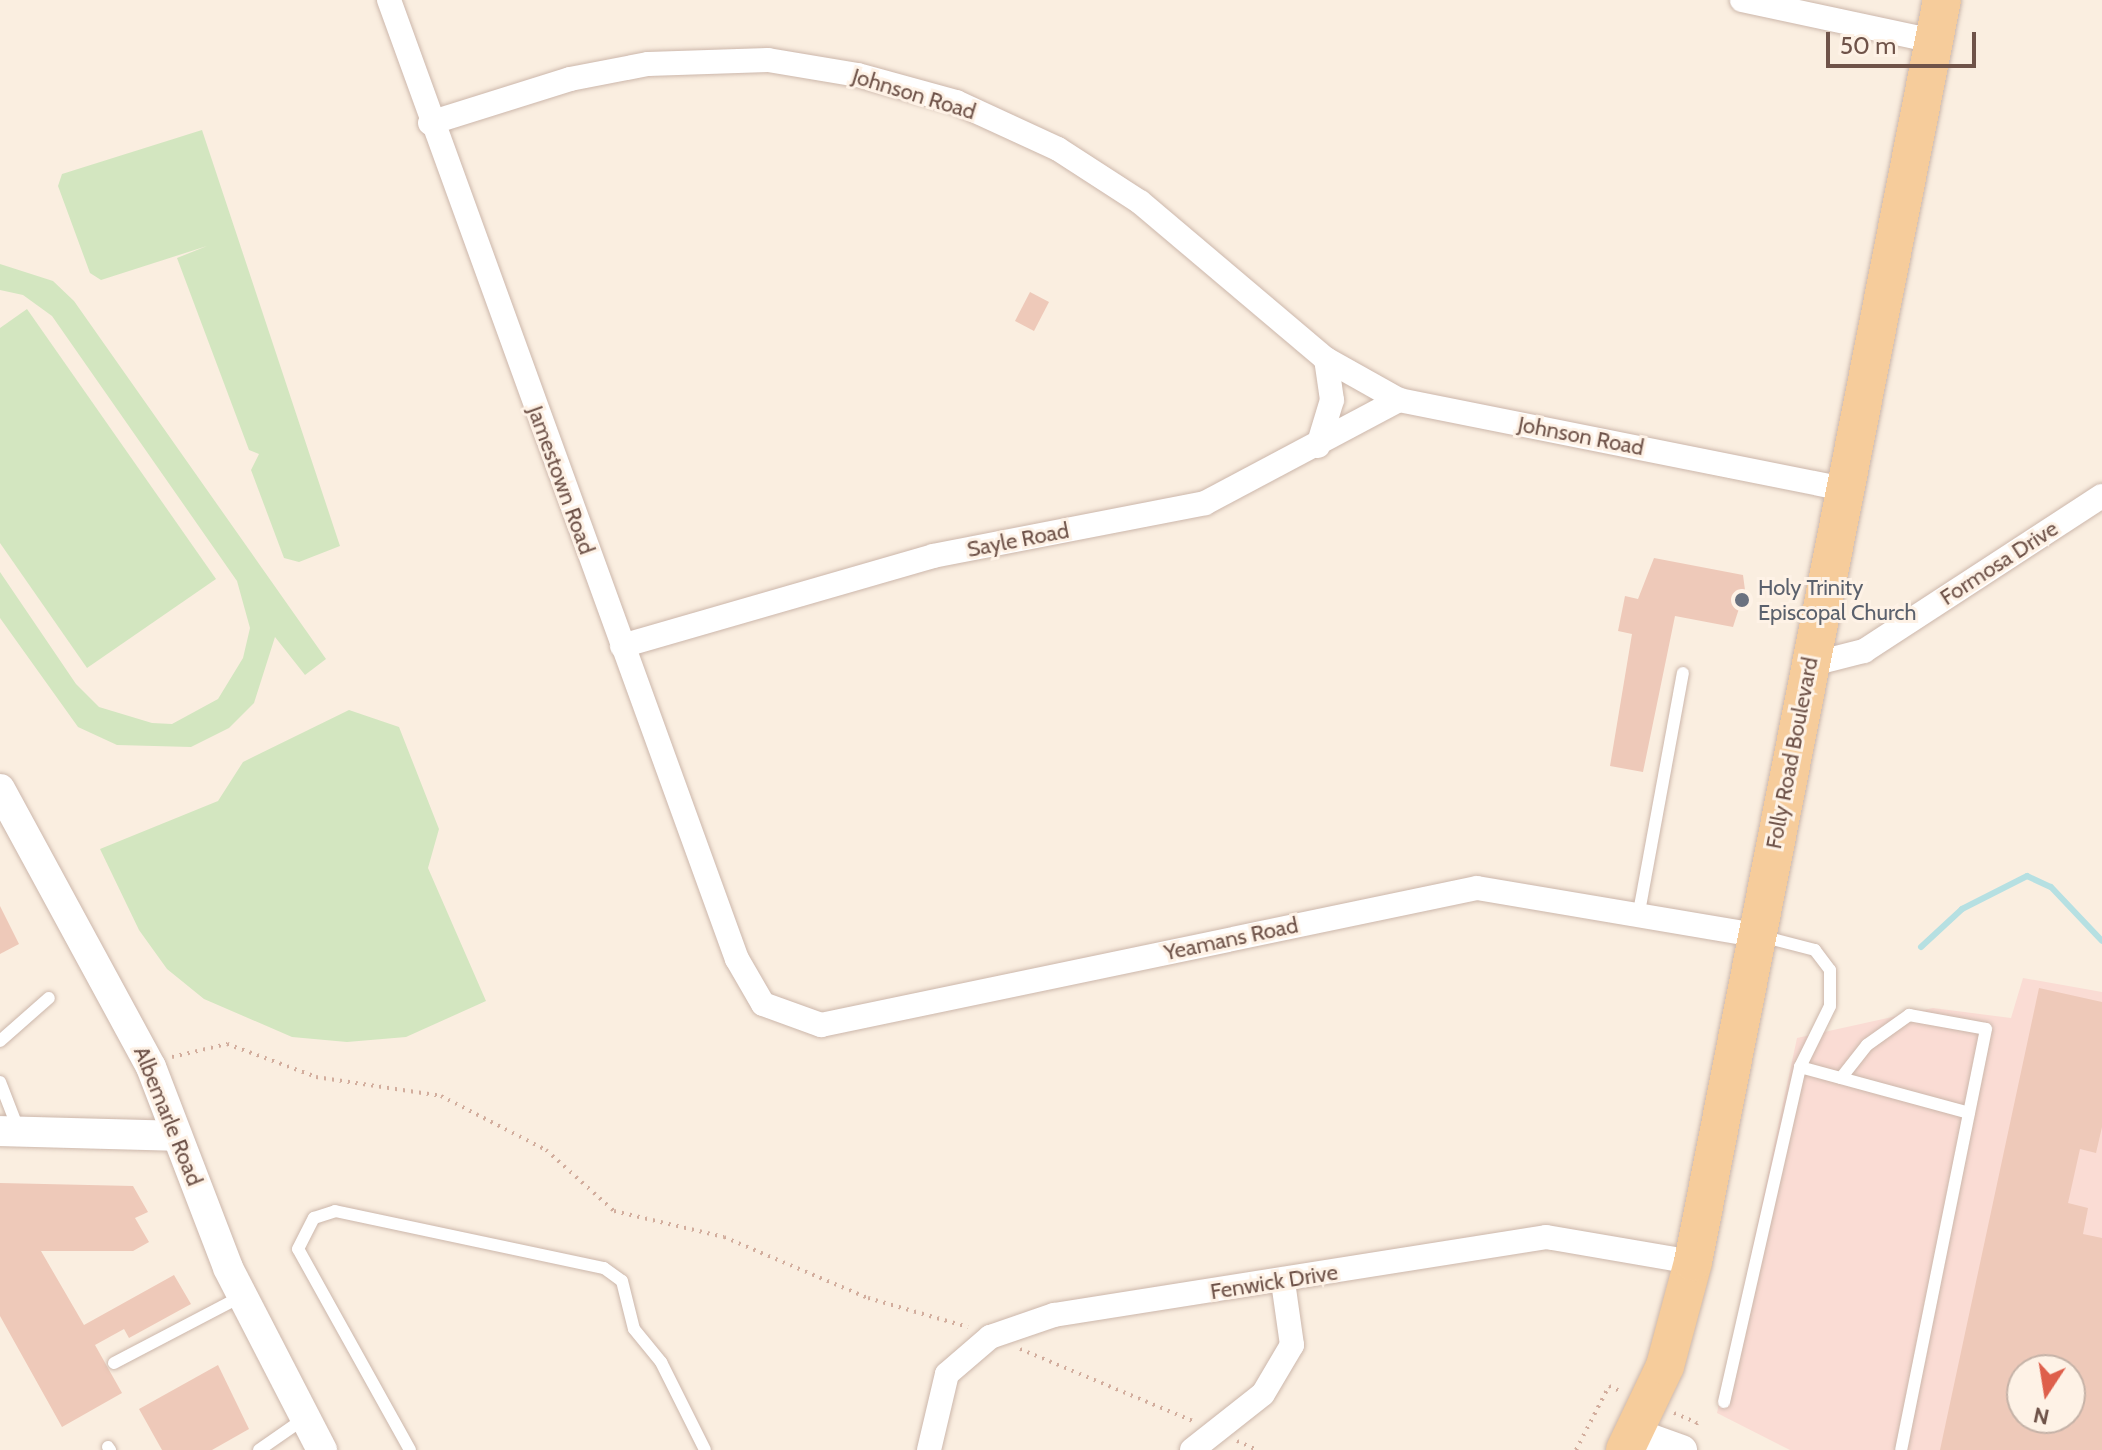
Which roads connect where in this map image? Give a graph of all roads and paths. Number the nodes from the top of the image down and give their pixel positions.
1 (389, 0) edge
2 (1742, 0) edge
3 (1942, 0) edge
4 (1934, 41) junction
5 (430, 123) junction
6 (1326, 359) junction
7 (1399, 400) junction
8 (1318, 446) junction
9 (1845, 489) junction
10 (2102, 496) edge
11 (622, 646) junction
12 (1809, 665) junction
13 (1683, 673) dead end
14 (0, 789) edge
15 (1639, 912) junction
16 (1756, 935) junction
17 (737, 959) joint
18 (49, 998) dead end
19 (0, 1041) edge
20 (151, 1067) junction
21 (1800, 1067) junction
22 (1841, 1078) junction
23 (0, 1082) edge
24 (1969, 1113) junction
25 (10, 1131) edge
26 (177, 1136) junction
27 (1693, 1262) junction
28 (1283, 1282) junction
29 (242, 1296) junction
30 (990, 1337) junction
31 (114, 1363) dead end
32 (1724, 1402) dead end
33 (305, 1418) junction
34 (1216, 1431) junction
35 (1629, 1442) edge
36 (259, 1450) edge
37 (322, 1450) edge
38 (410, 1450) edge
39 (705, 1450) edge
40 (929, 1450) edge
41 (1192, 1450) edge
42 (1257, 1450) edge
43 (1682, 1450) edge
44 (1901, 1450) edge

1 - 5 street, Jamestown Road
2 - 4 street
3 - 4 main road, Folly Road Boulevard
4 - 9 main road, Folly Road Boulevard
5 - 6 street, Johnson Road
5 - 11 street, Jamestown Road
6 - 7 street, Johnson Road
6 - 8 street
7 - 8 street, Sayle Road
7 - 9 street, Johnson Road
8 - 11 street, Sayle Road
9 - 12 main road, Folly Road Boulevard
10 - 12 street, Formosa Drive
11 - 17 street, Jamestown Road
12 - 16 main road, Folly Road Boulevard
13 - 15 lane
14 - 20 street, Albemarle Road
15 - 16 street, Yeamans Road
15 - 17 street, Yeamans Road
16 - 21 lane
16 - 27 main road, Folly Road Boulevard
18 - 19 lane
20 - 26 street, Albemarle Road
20 - 30 path
21 - 22 lane
21 - 32 lane
22 - 24 lane
22 - 24 lane
23 - 25 lane
24 - 44 lane
25 - 26 street
26 - 29 street, Albemarle Road
27 - 28 street, Fenwick Drive
27 - 35 main road, Folly Road Boulevard
28 - 30 street, Fenwick Drive
28 - 34 street
29 - 31 lane
29 - 33 street, Albemarle Road
30 - 34 path
30 - 40 street, Fenwick Drive
33 - 36 lane
33 - 37 street, Albemarle Road
34 - 41 street
34 - 42 path
35 - 43 street
38 - 39 lane

